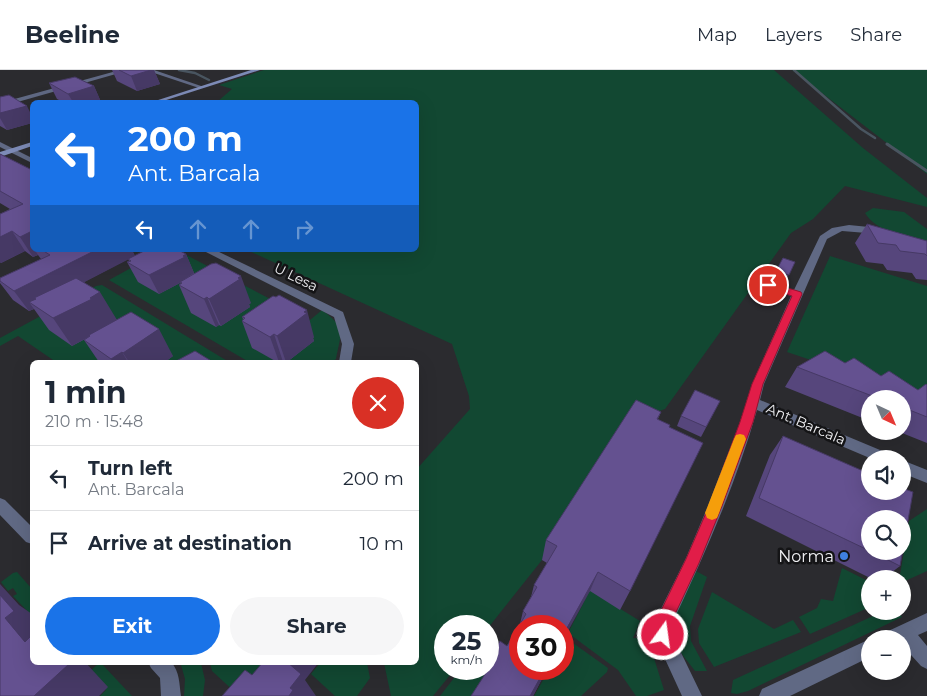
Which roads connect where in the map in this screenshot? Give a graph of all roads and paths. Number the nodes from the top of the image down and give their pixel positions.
1 (127, 70) edge
2 (148, 70) edge
3 (257, 70) edge
4 (201, 87) junction
5 (161, 100) edge
6 (0, 105) edge
7 (0, 144) edge
8 (30, 145) edge
9 (14, 151) junction
10 (0, 156) edge
11 (30, 160) edge
12 (885, 233) edge
13 (211, 252) edge
14 (768, 285) dead end
15 (797, 294) junction
16 (347, 359) edge
17 (752, 402) junction
18 (865, 450) edge
19 (911, 470) edge
20 (927, 476) edge
21 (0, 505) edge
22 (30, 535) edge
23 (927, 622) edge
24 (909, 630) edge
25 (911, 648) edge
26 (861, 652) edge
27 (927, 660) edge
28 (160, 665) edge
29 (171, 696) edge
30 (692, 696) edge
31 (769, 696) edge

1 - 6 street
2 - 4 street
3 - 4 street
4 - 5 street
7 - 9 street
8 - 9 street
9 - 10 street
9 - 11 street
12 - 15 street, Ant. Barcala
13 - 16 street, U Lesa
14 - 15 street
15 - 17 street, Ant. Barcala
17 - 18 street, Ant. Barcala
17 - 30 street, Ant. Barcala
19 - 20 street
21 - 22 street
23 - 24 street
25 - 27 street
26 - 31 street
28 - 29 street

